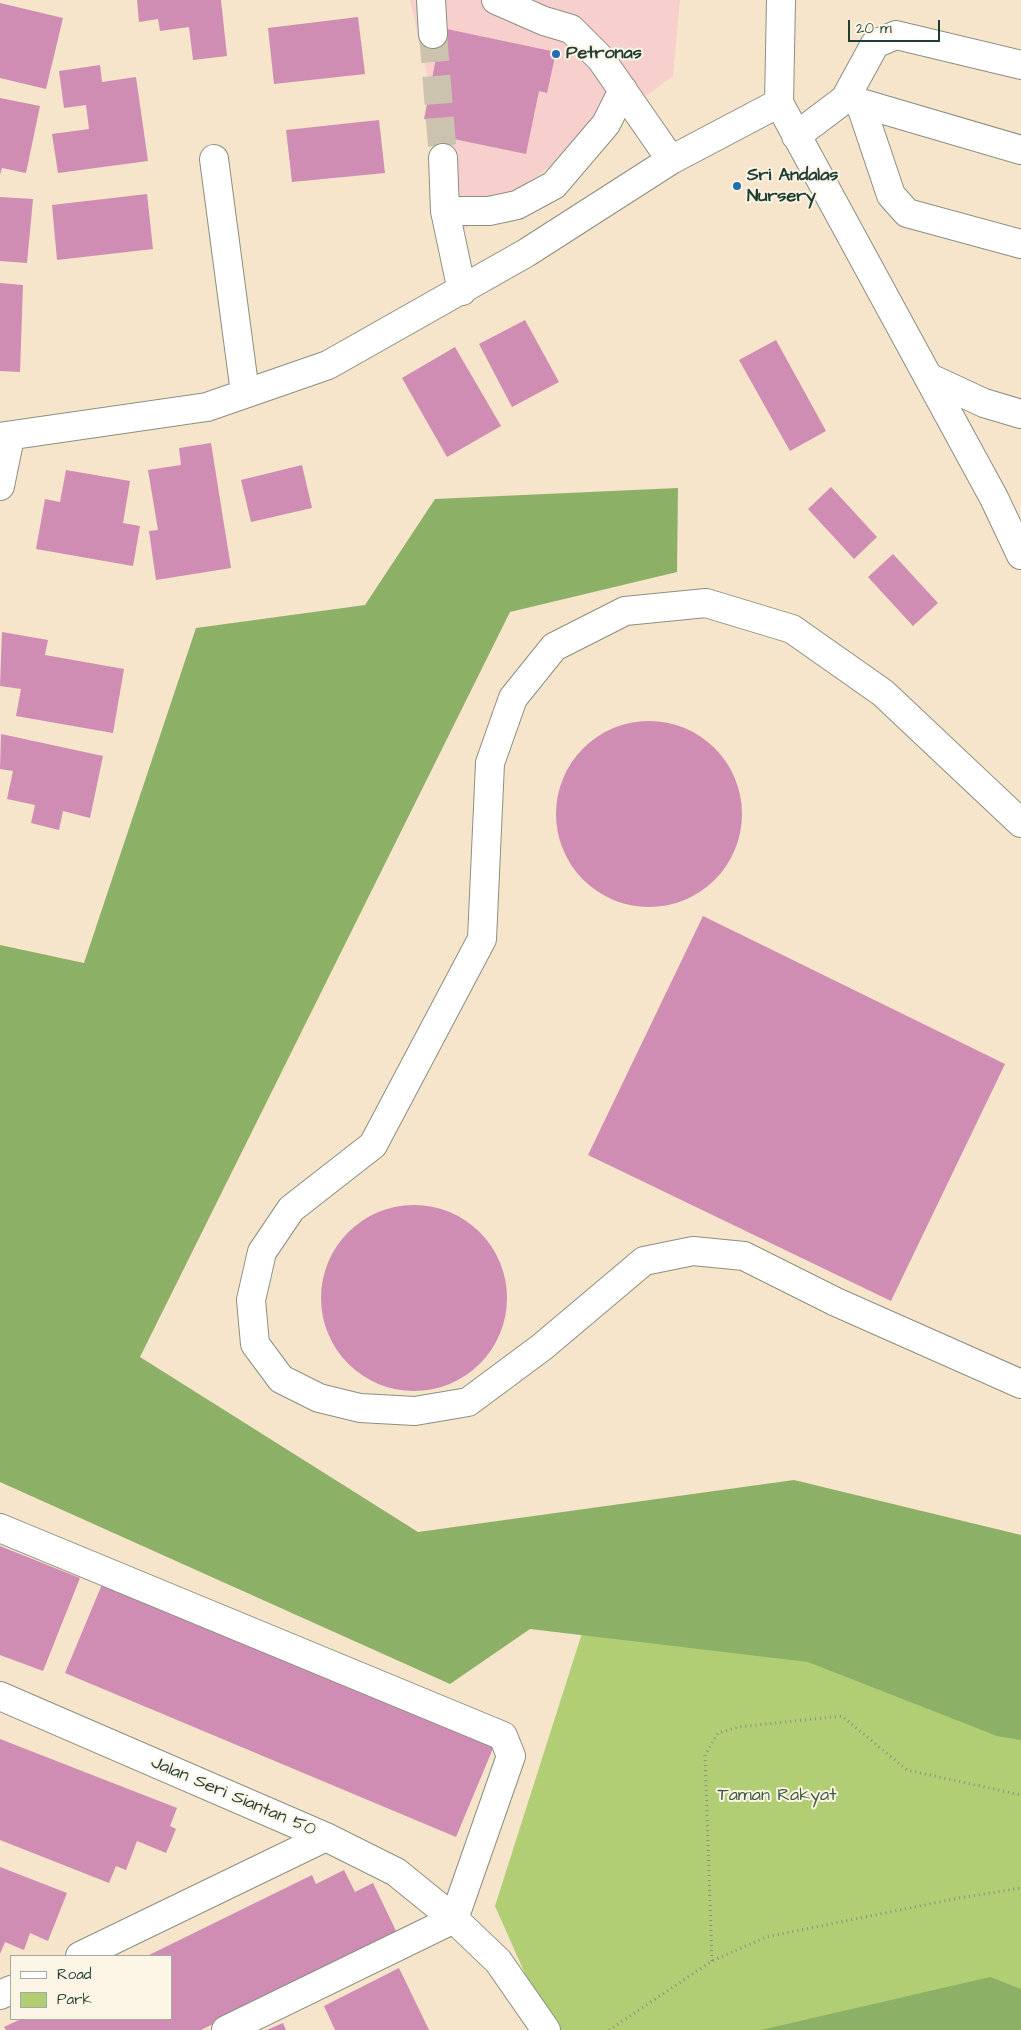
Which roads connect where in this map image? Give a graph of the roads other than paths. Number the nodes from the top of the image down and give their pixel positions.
1 (431, 0) edge
2 (496, 0) edge
3 (781, 0) edge
4 (433, 34) tunnel mouth
5 (1021, 65) edge
6 (623, 90) junction
7 (852, 101) junction
8 (779, 103) junction
9 (796, 136) junction
10 (1021, 150) edge
11 (443, 158) tunnel mouth
12 (214, 159) dead end
13 (671, 160) junction
14 (445, 211) junction
15 (1021, 244) edge
16 (462, 291) junction
17 (928, 377) junction
18 (245, 393) junction
19 (1021, 414) edge
20 (5, 437) edge
21 (0, 486) edge
22 (1021, 555) edge
23 (1021, 823) edge
24 (1021, 1384) edge
25 (0, 1528) edge
26 (0, 1696) edge
27 (326, 1837) junction
28 (454, 1919) junction
29 (82, 1955) edge
30 (226, 2030) edge
31 (546, 2030) edge

1 - 4 street
2 - 6 street
3 - 8 street
5 - 7 street
6 - 13 street
6 - 14 street
7 - 9 street
7 - 10 street
7 - 15 street
8 - 9 street
8 - 13 street
9 - 17 street
11 - 14 street
12 - 18 street
13 - 16 street
14 - 16 street
16 - 18 street
17 - 19 street
17 - 22 street
18 - 20 street
20 - 21 street
23 - 24 street
25 - 28 street
26 - 27 street, Jalan Seri Siantan 50
27 - 28 street, Jalan Seri Siantan 50
27 - 29 street
28 - 30 street
28 - 31 street, Jalan Seri Siantan 50

